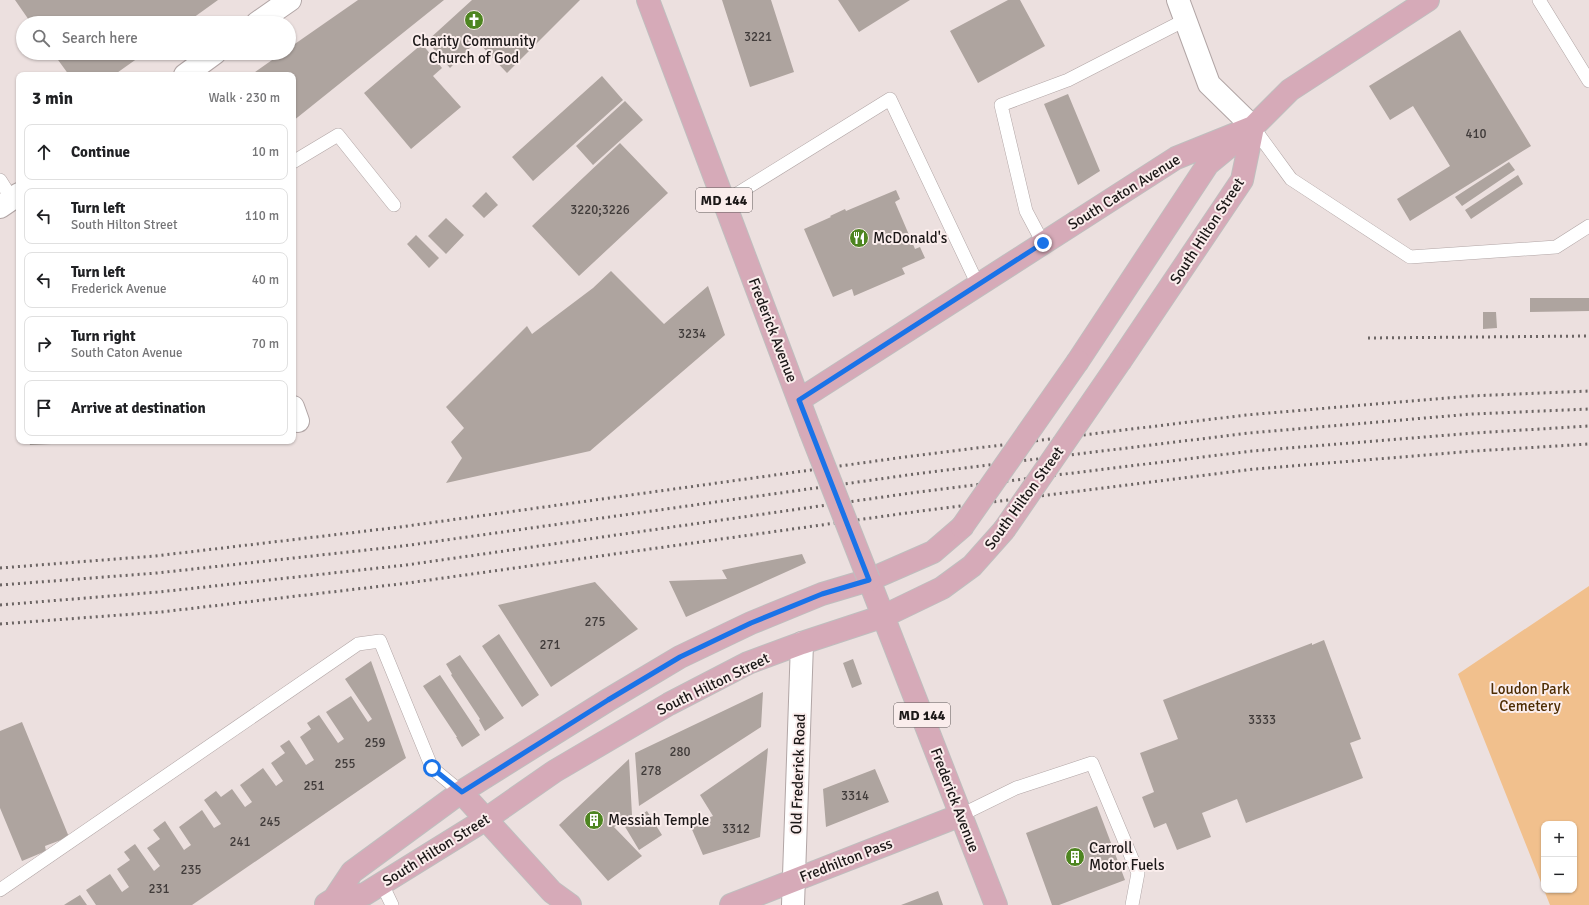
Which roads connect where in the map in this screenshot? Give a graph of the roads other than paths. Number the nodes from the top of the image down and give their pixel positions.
1 (290, 0) edge
2 (648, 0) edge
3 (1428, 0) edge
4 (1539, 0) edge
5 (1182, 10) edge
6 (267, 16) edge
7 (205, 60) edge
8 (189, 72) edge
9 (1589, 81) edge
10 (1253, 126) junction
11 (296, 160) edge
12 (0, 180) edge
13 (10, 200) edge
14 (724, 202) junction
15 (394, 205) dead end
16 (1589, 226) edge
17 (1043, 243) junction
18 (978, 285) junction
19 (799, 400) junction
20 (869, 580) junction
21 (884, 616) junction
22 (802, 643) junction
23 (462, 792) junction
24 (961, 815) junction
25 (486, 819) junction
26 (794, 880) junction
27 (382, 884) junction
28 (0, 889) edge
29 (329, 902) edge
30 (392, 905) edge
31 (570, 905) edge
32 (732, 905) edge
33 (793, 905) edge
34 (996, 905) edge
35 (1132, 905) edge

1 - 6 street
2 - 14 main road, Frederick Avenue / MD 144
3 - 10 main road, South Caton Avenue
4 - 9 lane
5 - 10 street
5 - 17 lane
7 - 8 street
10 - 16 lane
10 - 17 main road, South Caton Avenue
10 - 20 main road, South Hilton Street, bridge
10 - 21 main road, South Hilton Street, bridge
11 - 15 lane
12 - 13 lane
14 - 18 lane
14 - 19 main road, Frederick Avenue / MD 144
17 - 18 main road, South Caton Avenue
18 - 19 main road, South Caton Avenue
19 - 20 main road, Frederick Avenue / MD 144, bridge
20 - 21 main road, Frederick Avenue / MD 144
20 - 23 main road, South Hilton Street
21 - 22 main road, South Hilton Street
21 - 24 main road, Frederick Avenue / MD 144
22 - 25 main road, South Hilton Street
22 - 26 street, Old Frederick Road
23 - 25 main road
23 - 28 lane
23 - 29 main road, South Hilton Street
24 - 26 main road, Fredhilton Pass
24 - 34 main road, Frederick Avenue / MD 144
24 - 35 lane
25 - 27 main road, South Hilton Street
25 - 31 main road
26 - 32 main road, Fredhilton Pass
26 - 33 street, Old Frederick Road
27 - 29 main road, South Hilton Street
27 - 30 lane

